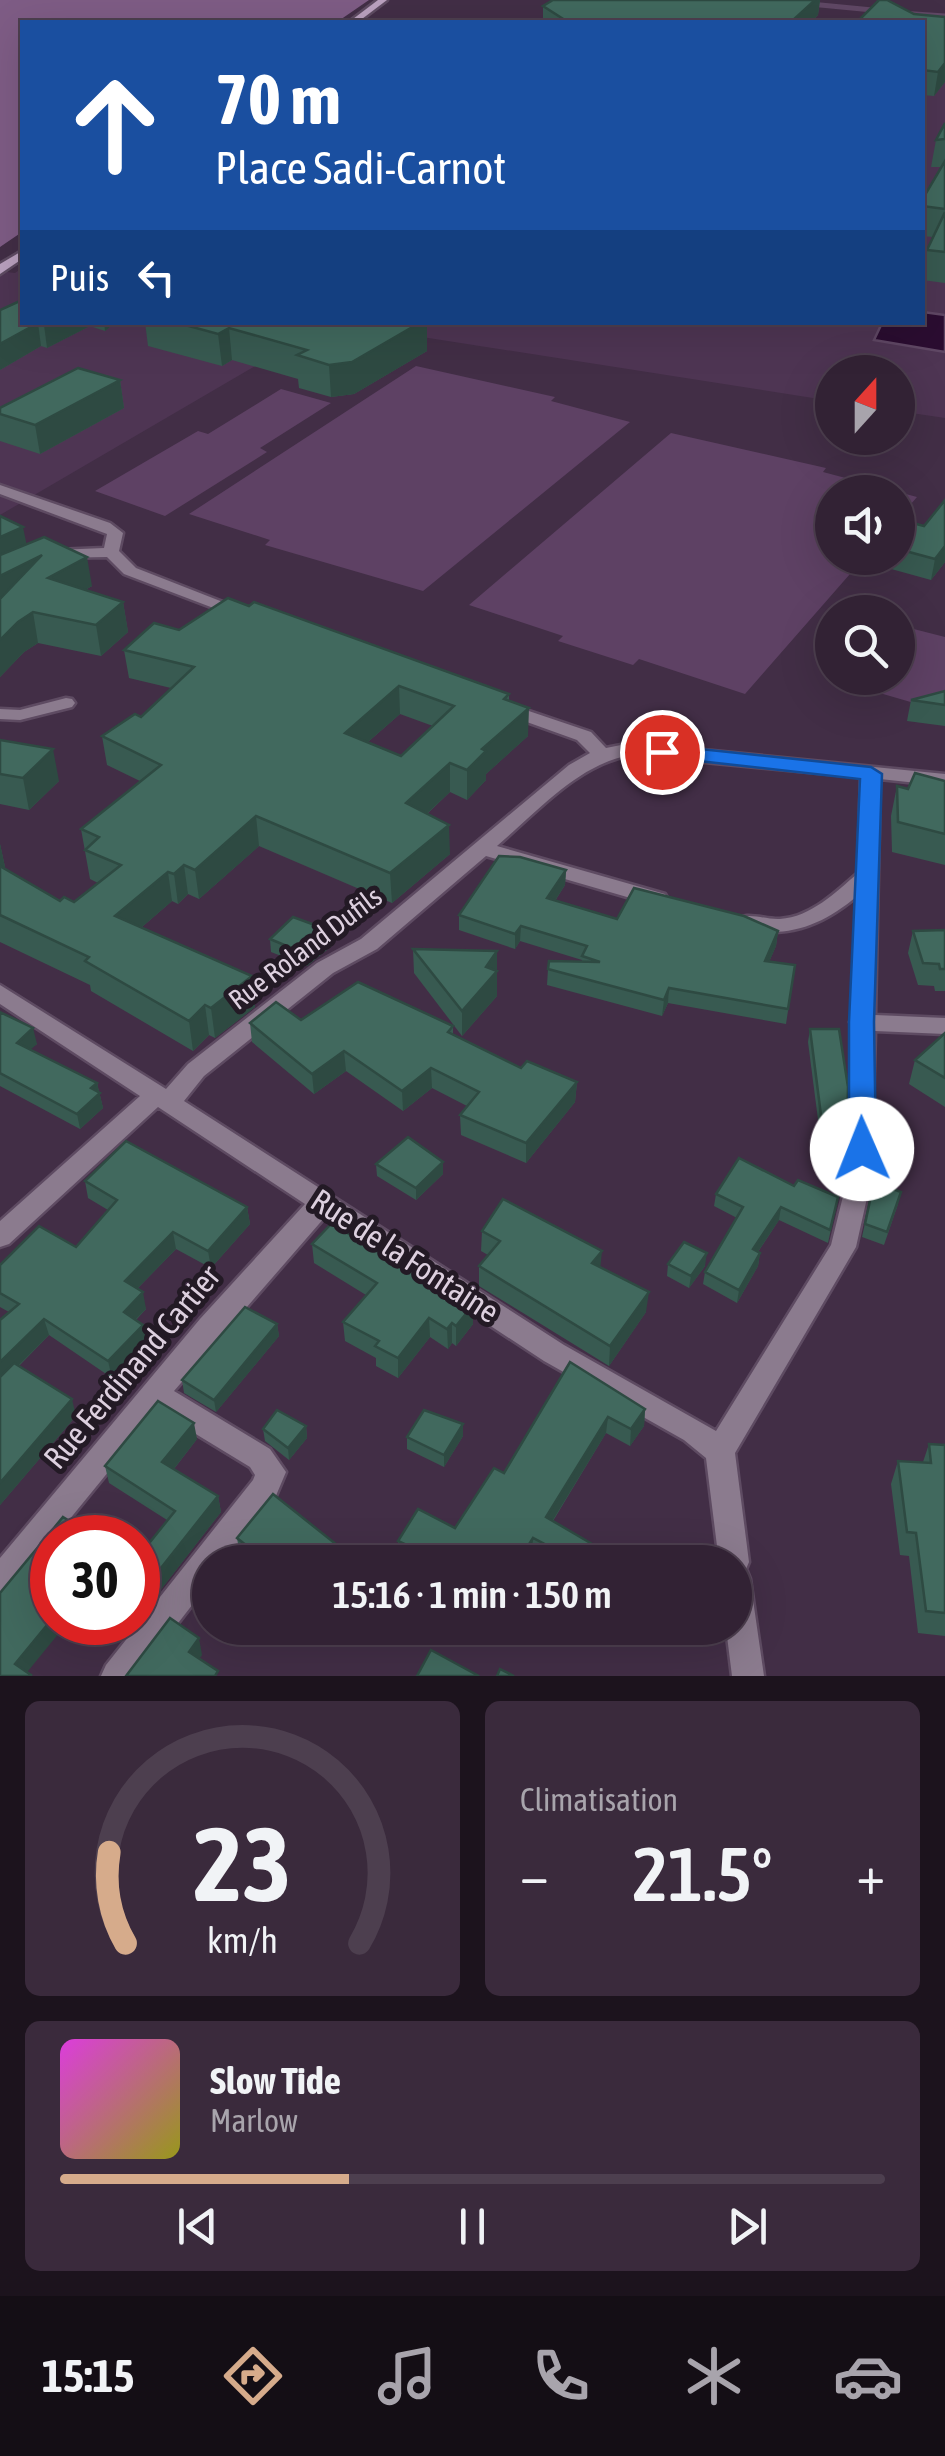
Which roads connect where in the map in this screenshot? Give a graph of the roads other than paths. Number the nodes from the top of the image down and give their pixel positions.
1 (382, 0) edge
2 (356, 20) edge
3 (0, 489) edge
4 (111, 552) junction
5 (35, 561) edge
6 (267, 622) edge
7 (66, 703) dead end
8 (491, 703) edge
9 (0, 714) edge
10 (602, 754) junction
11 (871, 774) junction
12 (945, 780) edge
13 (482, 848) junction
14 (869, 874) junction
15 (684, 906) edge
16 (721, 916) edge
17 (0, 992) edge
18 (862, 1022) junction
19 (945, 1026) edge
20 (163, 1098) junction
21 (322, 1203) junction
22 (0, 1238) edge
23 (154, 1394) junction
24 (720, 1450) junction
25 (732, 1545) edge
26 (0, 1581) edge
27 (744, 1645) edge
28 (117, 1676) edge
29 (748, 1676) edge

1 - 2 street
3 - 4 street
4 - 5 street
4 - 6 street
7 - 9 street
8 - 10 street
10 - 11 street
10 - 13 street, Rue Roland Dufils
11 - 12 street
11 - 14 street
13 - 15 street
13 - 20 street, Rue Roland Dufils
14 - 16 street
14 - 18 street
17 - 20 street, Rue de la Fontaine
18 - 19 street
18 - 24 street
20 - 21 street, Rue de la Fontaine
20 - 22 street, Rue Roland Dufils
21 - 23 street, Rue Ferdinand Cartier
21 - 24 street, Rue de la Fontaine
23 - 26 street, Rue Ferdinand Cartier
23 - 28 street
24 - 25 street
27 - 29 street

